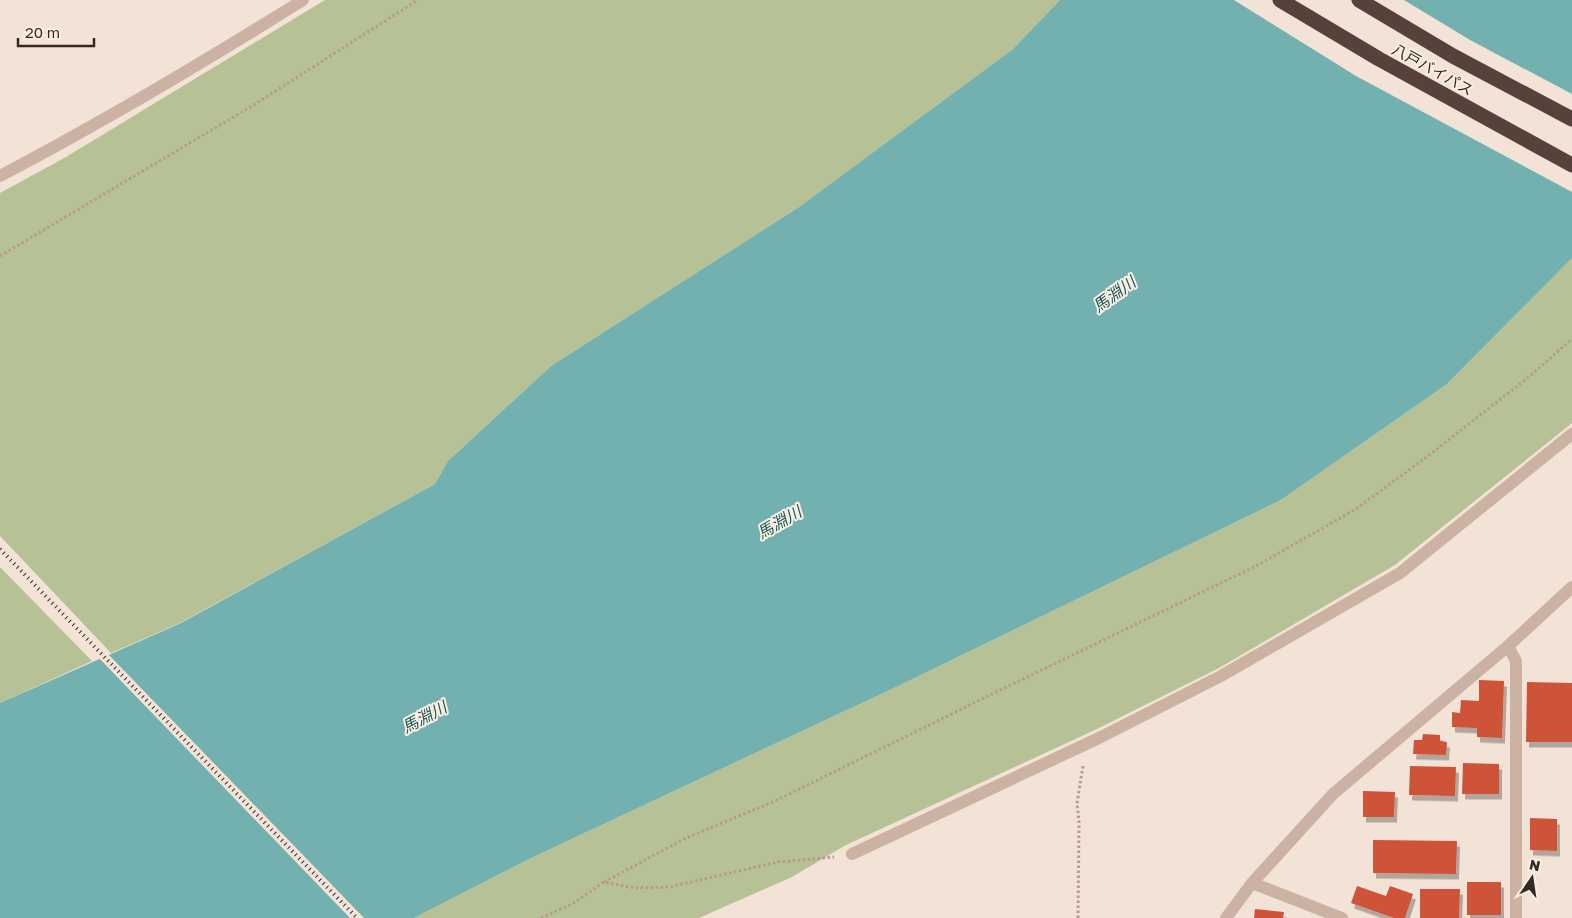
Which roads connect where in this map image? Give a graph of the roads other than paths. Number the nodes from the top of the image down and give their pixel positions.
1 (303, 0) edge
2 (1280, 0) edge
3 (1359, 0) edge
4 (1572, 119) edge
5 (1572, 165) edge
6 (0, 176) edge
7 (1572, 434) edge
8 (1572, 587) edge
9 (1508, 646) junction
10 (852, 854) road end
11 (1252, 883) junction
12 (1226, 918) edge
13 (1342, 918) edge
14 (1516, 918) edge

1 - 6 street
2 - 5 highway, 八戸バイパス
3 - 4 highway, 八戸バイパス
7 - 10 street
8 - 9 street
9 - 11 street
9 - 14 street
11 - 12 street
11 - 13 street

